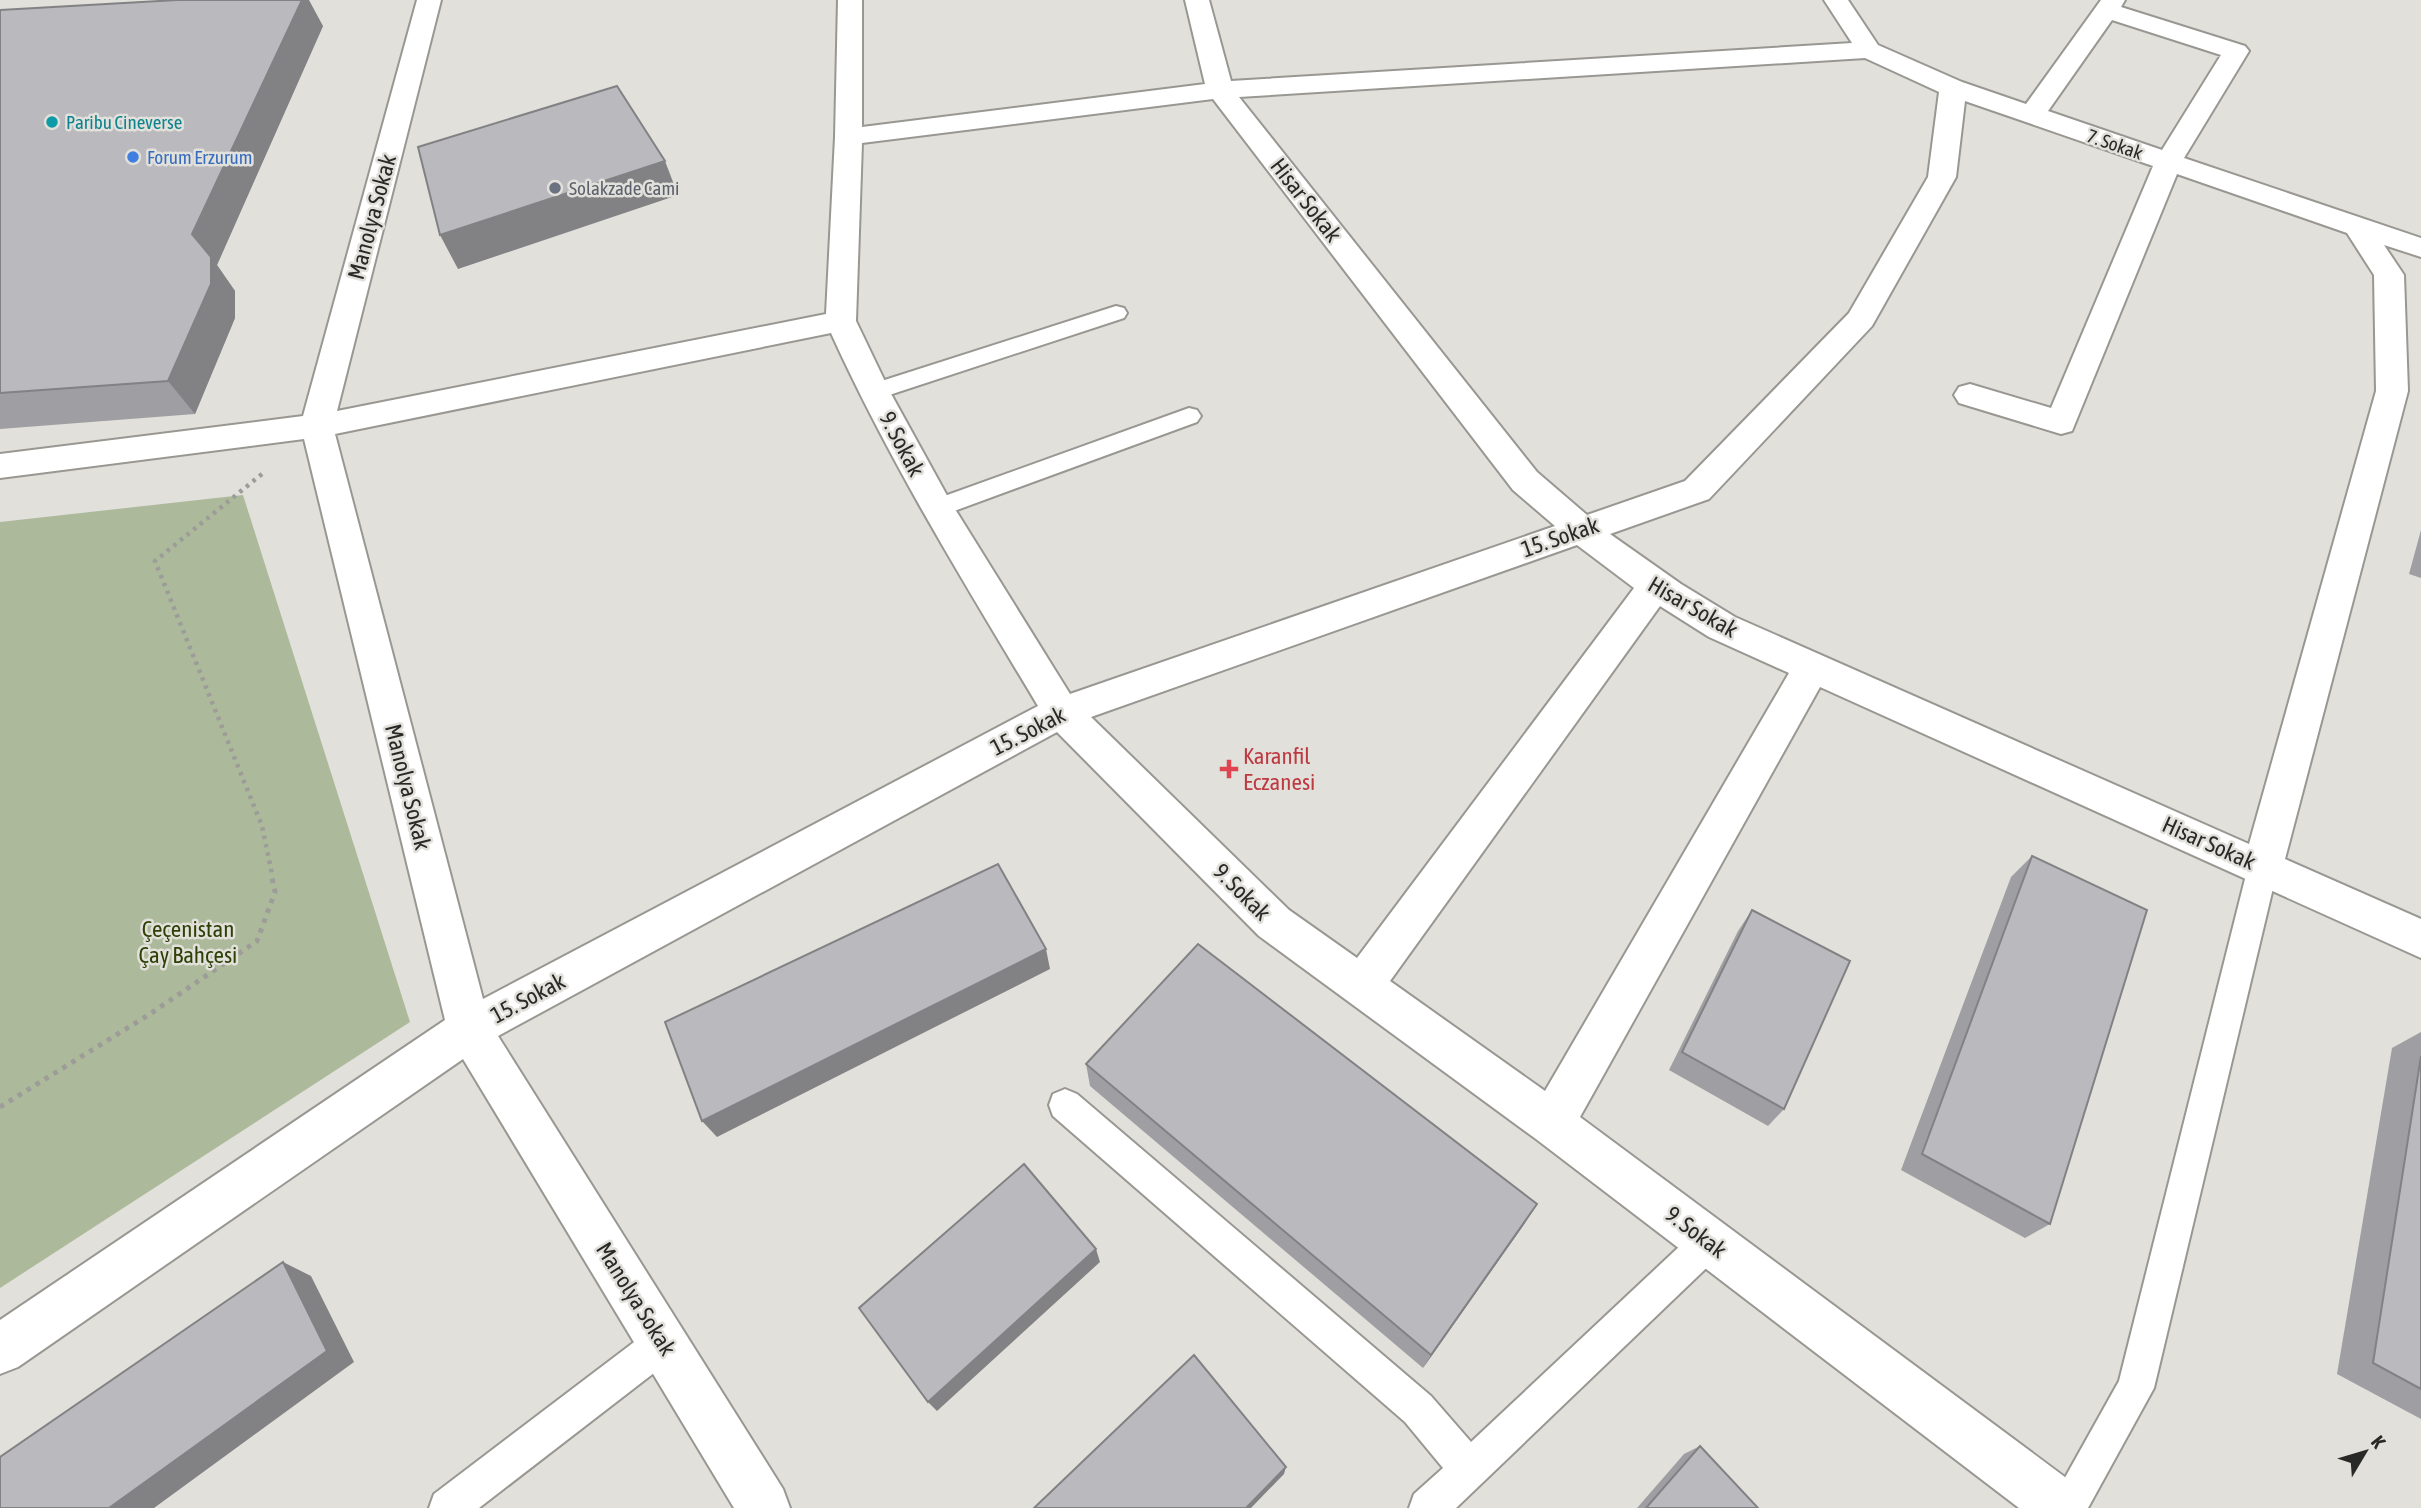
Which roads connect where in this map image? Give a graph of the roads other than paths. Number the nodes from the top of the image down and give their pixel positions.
1 (429, 0) edge
2 (850, 0) edge
3 (1197, 0) edge
4 (1836, 0) edge
5 (2110, 5) edge
6 (1869, 50) junction
7 (1953, 88) junction
8 (1220, 90) junction
9 (2032, 115) junction
10 (849, 137) junction
11 (2168, 162) junction
12 (2358, 227) junction
13 (2421, 248) edge
14 (1116, 313) dead end
15 (841, 321) junction
16 (874, 392) junction
17 (1970, 395) dead end
18 (1189, 416) dead end
19 (318, 431) junction
20 (0, 466) edge
21 (937, 508) junction
22 (1579, 530) junction
23 (1654, 587) junction
24 (1812, 667) junction
25 (1061, 712) junction
26 (2263, 867) junction
27 (2421, 939) edge
28 (1361, 986) junction
29 (470, 1029) junction
30 (1065, 1105) dead end
31 (1552, 1123) junction
32 (1709, 1242) junction
33 (663, 1343) junction
34 (0, 1349) edge
35 (1469, 1469) junction
36 (448, 1508) edge
37 (764, 1508) edge
38 (1428, 1508) edge
39 (2062, 1508) edge
40 (2067, 1508) edge

1 - 19 street, Manolya Sokak
2 - 10 street, 9. Sokak
3 - 8 street, Hisar Sokak
4 - 6 street
5 - 9 street
5 - 11 street
6 - 7 street, 7. Sokak
6 - 8 street
7 - 9 street, 7. Sokak
7 - 22 street, 15. Sokak
8 - 10 street
8 - 22 street, Hisar Sokak
9 - 11 street, 7. Sokak
10 - 15 street, 9. Sokak
11 - 12 street, 7. Sokak
11 - 17 street
12 - 13 street, 7. Sokak
12 - 26 street
14 - 16 lane
15 - 16 street, 9. Sokak
15 - 19 street
16 - 21 street, 9. Sokak
18 - 21 lane
19 - 20 street
19 - 29 street, Manolya Sokak
21 - 25 street, 9. Sokak
22 - 23 street, Hisar Sokak
22 - 25 street, 15. Sokak
23 - 24 street, Hisar Sokak
23 - 28 street
24 - 26 street, Hisar Sokak
24 - 31 street
25 - 28 street, 9. Sokak
25 - 29 street, 15. Sokak
26 - 27 street, Hisar Sokak
26 - 40 lane
28 - 31 street, 9. Sokak
29 - 33 street, Manolya Sokak
29 - 34 street, 15. Sokak
30 - 35 lane
31 - 32 street, 9. Sokak
32 - 35 lane
32 - 39 street, 9. Sokak
33 - 36 lane
33 - 37 street, Manolya Sokak
35 - 38 lane

